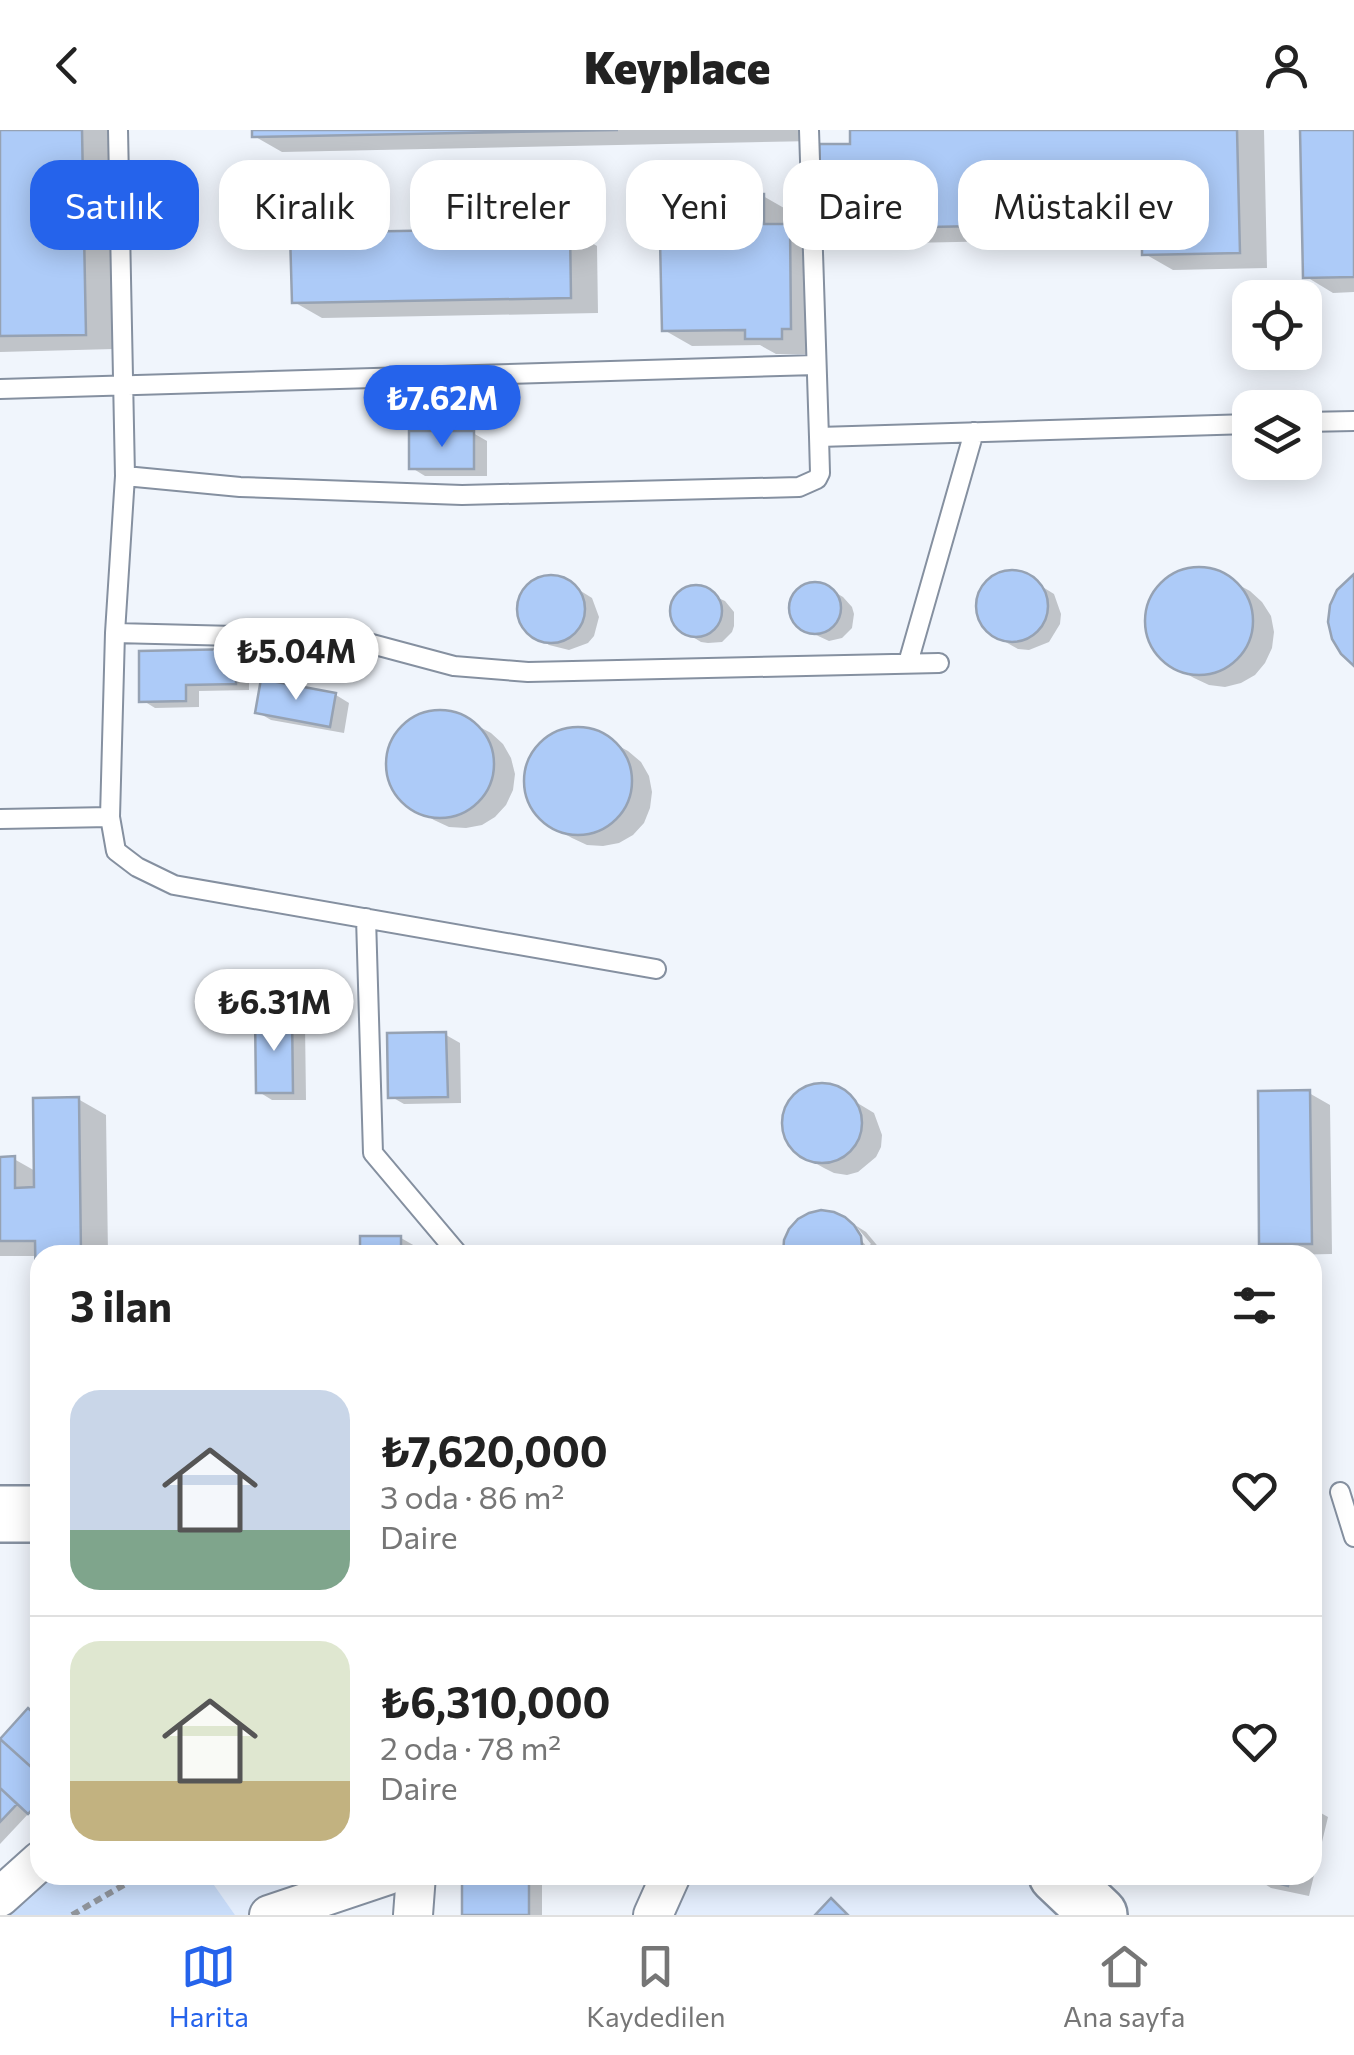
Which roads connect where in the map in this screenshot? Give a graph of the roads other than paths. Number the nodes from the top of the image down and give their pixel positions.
1 (118, 130) edge
2 (809, 130) edge
3 (816, 364) junction
4 (123, 386) junction
5 (0, 390) edge
6 (1354, 420) edge
7 (1322, 421) edge
8 (1232, 425) edge
9 (974, 432) junction
10 (819, 437) junction
11 (125, 476) junction
12 (115, 633) junction
13 (939, 663) dead end
14 (908, 664) junction
15 (110, 817) junction
16 (0, 819) edge
17 (366, 918) junction
18 (656, 969) dead end
19 (451, 1245) edge
20 (0, 1484) edge
21 (30, 1484) edge
22 (1340, 1492) dead end
23 (0, 1514) edge
24 (30, 1514) edge
25 (1354, 1537) edge
26 (30, 1870) edge
27 (358, 1885) edge
28 (415, 1885) edge
29 (666, 1885) edge
30 (1068, 1885) edge
31 (1109, 1885) edge
32 (0, 1897) edge
33 (268, 1915) edge
34 (413, 1915) edge
35 (652, 1915) edge
36 (1100, 1915) edge
37 (1140, 1915) edge

1 - 4 lane
2 - 3 lane
3 - 4 lane
3 - 10 lane
4 - 5 lane
4 - 11 lane
6 - 7 lane
8 - 9 lane
9 - 10 lane
9 - 14 lane
10 - 11 lane
11 - 12 lane
12 - 14 lane
12 - 15 lane
13 - 14 lane
15 - 16 lane
15 - 17 lane
17 - 18 lane
17 - 19 lane
20 - 21 highway
22 - 25 lane
23 - 24 highway
26 - 32 street
27 - 33 street
28 - 34 street
29 - 35 street
30 - 36 highway
31 - 37 highway

